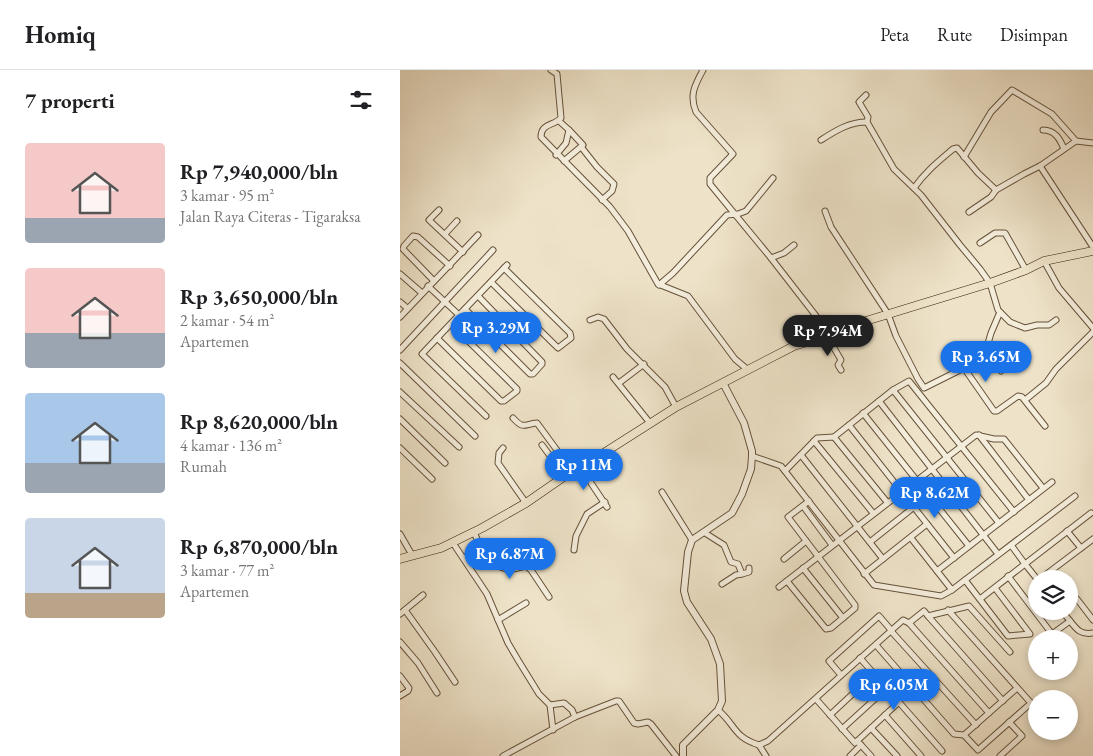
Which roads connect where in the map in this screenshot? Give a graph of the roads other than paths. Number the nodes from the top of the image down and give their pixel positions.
1 (551, 70) edge
2 (703, 70) edge
3 (866, 95) dead end
4 (559, 121) junction
5 (867, 122) junction
6 (569, 130) junction
7 (1043, 130) dead end
8 (821, 140) dead end
9 (1076, 141) junction
10 (1093, 143) edge
11 (582, 148) junction
12 (1064, 149) junction
13 (556, 155) junction
14 (964, 157) junction
15 (564, 161) junction
16 (1040, 166) junction
17 (773, 178) dead end
18 (914, 188) junction
19 (996, 190) junction
20 (602, 200) junction
21 (439, 210) dead end
22 (826, 211) dead end
23 (968, 212) dead end
24 (734, 213) junction
25 (457, 221) dead end
26 (445, 234) junction
27 (478, 235) dead end
28 (980, 243) dead end
29 (794, 245) dead end
30 (1093, 247) edge
31 (493, 250) dead end
32 (1093, 251) edge
33 (463, 252) junction
34 (771, 258) junction
35 (1044, 261) junction
36 (450, 266) junction
37 (1026, 270) junction
38 (400, 274) edge
39 (434, 281) junction
40 (491, 282) junction
41 (990, 283) junction
42 (659, 285) junction
43 (428, 286) junction
44 (422, 293) junction
45 (478, 296) junction
46 (400, 302) edge
47 (444, 302) junction
48 (407, 308) junction
49 (465, 309) junction
50 (1000, 312) junction
51 (888, 314) junction
52 (459, 315) junction
53 (400, 317) edge
54 (590, 320) dead end
55 (1056, 320) dead end
56 (451, 324) junction
57 (1093, 328) edge
58 (1093, 332) edge
59 (829, 335) junction
60 (438, 338) junction
61 (400, 350) edge
62 (986, 353) junction
63 (400, 363) edge
64 (644, 364) junction
65 (964, 368) junction
66 (749, 370) junction
67 (841, 370) dead end
68 (1001, 371) dead end
69 (613, 377) dead end
70 (619, 383) junction
71 (723, 383) junction
72 (893, 390) junction
73 (400, 392) edge
74 (1025, 400) junction
75 (880, 401) junction
76 (676, 407) junction
77 (863, 414) junction
78 (486, 416) dead end
79 (514, 418) dead end
80 (400, 420) edge
81 (650, 423) junction
82 (849, 425) junction
83 (1045, 426) dead end
84 (979, 435) junction
85 (474, 436) dead end
86 (834, 437) junction
87 (814, 441) junction
88 (542, 445) dead end
89 (962, 445) junction
90 (458, 447) dead end
91 (400, 448) edge
92 (503, 448) dead end
93 (581, 455) dead end
94 (801, 455) junction
95 (752, 456) junction
96 (947, 456) junction
97 (445, 463) dead end
98 (585, 465) junction
99 (932, 468) junction
100 (785, 471) junction
101 (573, 472) junction
102 (565, 476) junction
103 (432, 479) dead end
104 (916, 480) junction
105 (1052, 482) dead end
106 (1043, 488) junction
107 (902, 491) junction
108 (662, 492) dead end
109 (1075, 496) dead end
110 (1029, 500) junction
111 (809, 501) junction
112 (887, 502) junction
113 (526, 503) junction
114 (803, 506) junction
115 (914, 507) junction
116 (1014, 512) junction
117 (873, 513) junction
118 (1091, 513) dead end
119 (999, 523) junction
120 (927, 524) junction
121 (856, 526) junction
122 (1068, 531) junction
123 (474, 532) junction
124 (705, 533) junction
125 (400, 534) edge
126 (983, 535) junction
127 (911, 538) junction
128 (1093, 539) edge
129 (692, 540) junction
130 (838, 540) junction
131 (806, 541) junction
132 (870, 542) junction
133 (453, 543) junction
134 (832, 545) junction
135 (1011, 545) junction
136 (969, 546) junction
137 (1080, 548) junction
138 (574, 550) dead end
139 (998, 554) junction
140 (412, 555) junction
141 (818, 556) junction
142 (464, 558) junction
143 (954, 558) junction
144 (400, 559) edge
145 (784, 559) dead end
146 (883, 559) junction
147 (1025, 564) junction
148 (494, 565) junction
149 (749, 568) dead end
150 (803, 568) junction
151 (1030, 570) edge
152 (1050, 570) edge
153 (937, 571) junction
154 (742, 574) junction
155 (864, 574) junction
156 (1008, 576) junction
157 (965, 580) junction
158 (787, 581) junction
159 (722, 584) dead end
160 (779, 587) dead end
161 (995, 588) junction
162 (952, 590) junction
163 (423, 595) dead end
164 (549, 597) dead end
165 (980, 599) junction
166 (1078, 600) edge
167 (526, 603) dead end
168 (948, 610) junction
169 (402, 612) edge
170 (928, 616) junction
171 (843, 618) junction
172 (498, 620) junction
173 (1093, 620) edge
174 (1070, 621) joint
175 (909, 623) junction
176 (891, 631) junction
177 (1093, 633) edge
178 (400, 642) edge
179 (876, 645) junction
180 (1010, 652) dead end
181 (860, 658) junction
182 (874, 674) junction
183 (841, 675) junction
184 (400, 676) edge
185 (455, 682) dead end
186 (887, 688) junction
187 (1017, 688) junction
188 (437, 693) dead end
189 (400, 696) edge
190 (816, 700) junction
191 (1003, 701) junction
192 (899, 702) junction
193 (550, 706) junction
194 (718, 710) junction
195 (989, 713) junction
196 (830, 715) junction
197 (885, 715) junction
198 (575, 717) junction
199 (1009, 722) junction
200 (976, 725) junction
201 (871, 728) junction
202 (842, 729) junction
203 (554, 730) junction
204 (964, 735) junction
205 (859, 743) junction
206 (759, 744) junction
207 (978, 750) junction
208 (942, 751) dead end
209 (503, 756) edge
210 (676, 756) edge
211 (683, 756) edge
212 (766, 756) edge
213 (850, 756) edge
214 (871, 756) edge
215 (897, 756) edge
216 (921, 756) edge
217 (983, 756) edge
218 (1000, 756) edge

1 - 4 street
2 - 24 street
3 - 5 street
4 - 6 street
4 - 13 street
5 - 8 street
5 - 18 street
6 - 11 street
6 - 13 street
7 - 12 street
9 - 10 street
9 - 12 street
9 - 14 street
11 - 15 street
11 - 20 street
12 - 16 street
13 - 15 street
14 - 18 street
14 - 19 street
15 - 20 street
16 - 19 street
16 - 30 street
17 - 24 street
18 - 41 street
19 - 23 street
20 - 42 street
21 - 26 street
22 - 51 street
24 - 34 street
24 - 42 street
25 - 26 street
26 - 33 street
27 - 33 street
28 - 37 street
29 - 34 street
31 - 47 street
32 - 35 main road
33 - 36 street
34 - 59 street
35 - 37 main road
35 - 57 street
36 - 39 street
36 - 39 street
37 - 41 main road
38 - 44 street
39 - 43 street
40 - 40 street
40 - 45 street
41 - 50 street
41 - 51 main road
42 - 66 street
43 - 44 street
43 - 47 street
44 - 48 street
45 - 49 street
45 - 49 street
46 - 48 street
47 - 52 street
47 - 61 street
48 - 53 street
49 - 52 street
50 - 55 street
50 - 62 street
51 - 59 main road
51 - 65 street
52 - 56 street
54 - 64 street
56 - 60 street
56 - 60 street
58 - 74 street
59 - 66 main road
59 - 67 street
60 - 78 street
62 - 65 street
62 - 68 street
63 - 85 street
64 - 70 street
64 - 76 street
65 - 74 street
66 - 71 main road
69 - 70 street
70 - 81 street
71 - 76 main road
71 - 95 street
72 - 75 street
72 - 89 street
72 - 96 street
73 - 90 street
74 - 83 street
75 - 77 street
75 - 99 street
76 - 81 main road
77 - 82 street
77 - 104 street
79 - 101 street
80 - 97 street
81 - 98 main road
82 - 86 street
82 - 107 street
84 - 89 street
84 - 106 street
84 - 110 street
86 - 87 street
86 - 112 street
87 - 94 street
87 - 117 street
88 - 102 street
89 - 96 street
89 - 116 street
91 - 103 street
92 - 113 street
93 - 98 street
94 - 100 street
94 - 121 street
95 - 100 street
95 - 124 street
96 - 99 street
96 - 119 street
98 - 101 main road
98 - 138 street
99 - 104 street
99 - 126 street
100 - 111 street
101 - 102 main road
102 - 113 main road
104 - 107 street
104 - 136 street
105 - 106 street
106 - 110 street
107 - 112 street
107 - 115 street
108 - 129 street
109 - 135 street
110 - 116 street
111 - 114 street
111 - 130 street
112 - 117 street
113 - 123 main road
114 - 131 street
114 - 134 street
115 - 120 street
115 - 132 street
116 - 119 street
117 - 121 street
118 - 122 street
119 - 126 street
120 - 127 street
120 - 143 street
121 - 130 street
121 - 132 street
122 - 137 street
122 - 147 street
123 - 133 main road
123 - 148 street
124 - 129 street
124 - 154 street
125 - 140 street
126 - 136 street
126 - 139 street
127 - 146 street
127 - 153 street
128 - 137 street
129 - 194 street
130 - 134 street
130 - 155 street
131 - 141 street
131 - 145 street
132 - 146 street
133 - 140 main road
133 - 142 street
134 - 141 street
135 - 139 street
135 - 147 street
136 - 143 street
137 - 152 street
139 - 157 street
140 - 144 main road
141 - 150 street
141 - 171 street
142 - 148 street
142 - 172 street
143 - 153 street
146 - 155 street
147 - 151 street
147 - 156 street
148 - 164 street
149 - 154 street
150 - 158 street
150 - 171 street
153 - 162 street
154 - 159 street
155 - 162 street
156 - 161 street
156 - 174 street
157 - 162 street
157 - 165 street
158 - 160 street
158 - 171 street
161 - 165 street
161 - 165 street
163 - 169 street
166 - 173 street
167 - 172 street
168 - 170 street
168 - 180 street
168 - 187 street
169 - 185 street
170 - 175 street
170 - 191 street
172 - 193 street
174 - 177 street
175 - 176 street
175 - 195 street
176 - 179 street
176 - 183 street
176 - 200 street
178 - 188 street
179 - 181 street
179 - 204 street
181 - 182 street
181 - 183 street
182 - 186 street
182 - 196 street
183 - 190 street
184 - 189 street
186 - 192 street
186 - 202 street
187 - 191 street
187 - 199 street
190 - 196 street
190 - 206 street
191 - 195 street
192 - 197 street
192 - 208 street
193 - 198 street
193 - 203 street
194 - 206 street
194 - 211 street
195 - 200 street
196 - 202 street
197 - 201 street
197 - 216 street
198 - 203 street
198 - 210 street
199 - 207 street
199 - 218 street
200 - 204 street
201 - 205 street
201 - 215 street
202 - 205 street
203 - 209 street
204 - 207 street
205 - 213 street
205 - 214 street
206 - 212 street
207 - 217 street

